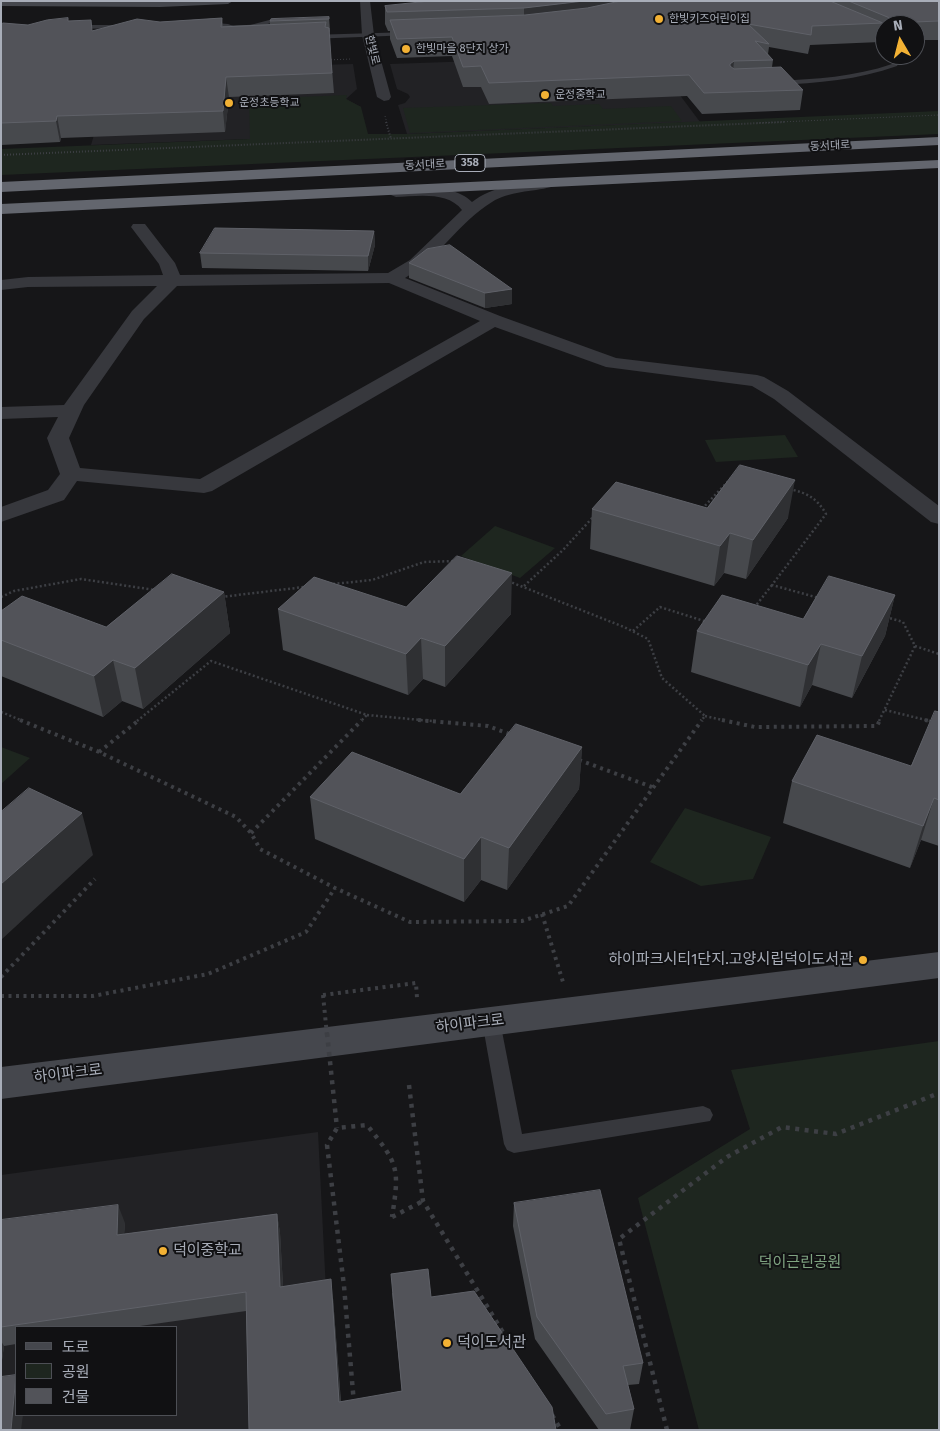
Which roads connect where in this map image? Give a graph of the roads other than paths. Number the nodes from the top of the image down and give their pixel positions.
1 (84, 1) edge
2 (163, 1) edge
3 (228, 1) edge
4 (366, 1) edge
5 (1, 3) edge
6 (178, 4) junction
7 (68, 5) junction
8 (274, 21) edge
9 (192, 25) edge
10 (66, 27) edge
11 (138, 27) edge
12 (238, 30) junction
13 (416, 34) edge
14 (368, 35) junction
15 (258, 36) edge
16 (301, 38) edge
17 (893, 65) edge
18 (771, 83) edge
19 (384, 97) dead end
20 (939, 140) edge
21 (790, 148) junction
22 (939, 164) edge
23 (810, 171) junction
24 (546, 184) junction
25 (1, 186) edge
26 (387, 192) junction
27 (1, 210) edge
28 (470, 211) junction
29 (139, 226) dead end
30 (392, 278) junction
31 (174, 280) junction
32 (1, 285) edge
33 (494, 320) junction
34 (71, 411) junction
35 (1, 413) edge
36 (71, 474) junction
37 (1, 515) edge
38 (939, 517) edge
39 (939, 965) edge
40 (491, 1021) junction
41 (1, 1083) edge
42 (703, 1114) dead end

1 - 7 street
2 - 6 street
3 - 6 street
4 - 14 street, 한빛로
5 - 7 street
6 - 7 street
8 - 12 lane
9 - 12 lane
10 - 11 lane
12 - 15 lane
13 - 14 lane
14 - 16 lane
14 - 19 street, 한빛로
17 - 18 lane
20 - 21 highway, 동서대로 / 358
21 - 23 highway
21 - 25 highway, 동서대로 / 358
22 - 23 highway, 동서대로 / 358
23 - 24 highway, 동서대로 / 358
24 - 26 highway, 동서대로 / 358
24 - 28 street
26 - 27 highway, 동서대로 / 358
26 - 28 street
28 - 30 street
29 - 31 street
30 - 31 street
30 - 33 street
31 - 32 street
31 - 34 street
33 - 36 street
33 - 38 street
34 - 35 street
34 - 36 street
36 - 37 street
39 - 40 street, 하이파크로
40 - 41 street, 하이파크로
40 - 42 lane

